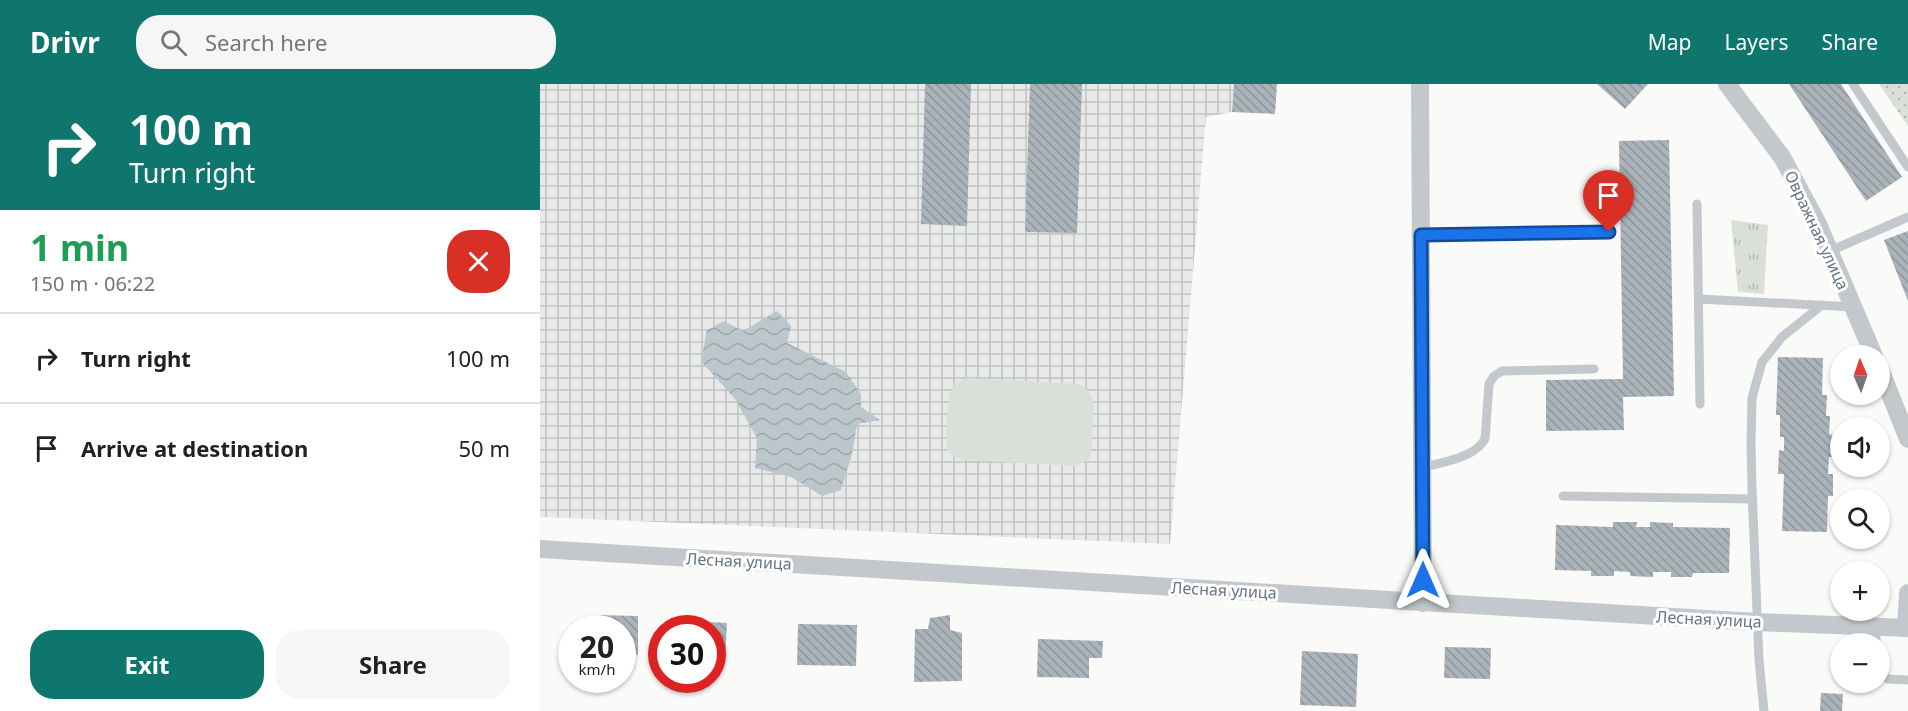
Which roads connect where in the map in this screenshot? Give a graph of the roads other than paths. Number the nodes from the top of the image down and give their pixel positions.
1 (1420, 84) edge
2 (1727, 84) edge
3 (1853, 84) edge
4 (1908, 167) edge
5 (1697, 204) dead end
6 (1908, 217) edge
7 (1609, 232) dead end
8 (1421, 235) junction
9 (1830, 251) junction
10 (1699, 298) junction
11 (1822, 305) junction
12 (1853, 307) junction
13 (1869, 345) edge
14 (1593, 369) dead end
15 (1890, 393) edge
16 (1700, 404) dead end
17 (1908, 437) edge
18 (1422, 468) junction
19 (1563, 496) dead end
20 (1753, 499) junction
21 (540, 549) edge
22 (1908, 593) edge
23 (1423, 603) junction
24 (1757, 622) junction
25 (1907, 628) edge
26 (1858, 633) edge
27 (1885, 633) edge
28 (1890, 679) edge
29 (1908, 680) edge
30 (1764, 711) edge

1 - 8 street
2 - 9 street, Овражная улица
3 - 4 lane
5 - 10 lane
6 - 9 lane
7 - 8 lane
8 - 18 street
9 - 12 street, Овражная улица
10 - 11 lane
10 - 16 lane
11 - 12 lane
11 - 20 lane
12 - 13 street, Овражная улица
14 - 18 lane
15 - 17 street
18 - 23 street
19 - 20 lane
20 - 24 lane
21 - 23 street, Лесная улица
22 - 25 street
23 - 24 street, Лесная улица
24 - 26 street, Лесная улица
24 - 30 lane
25 - 27 street, Лесная улица
28 - 29 lane

